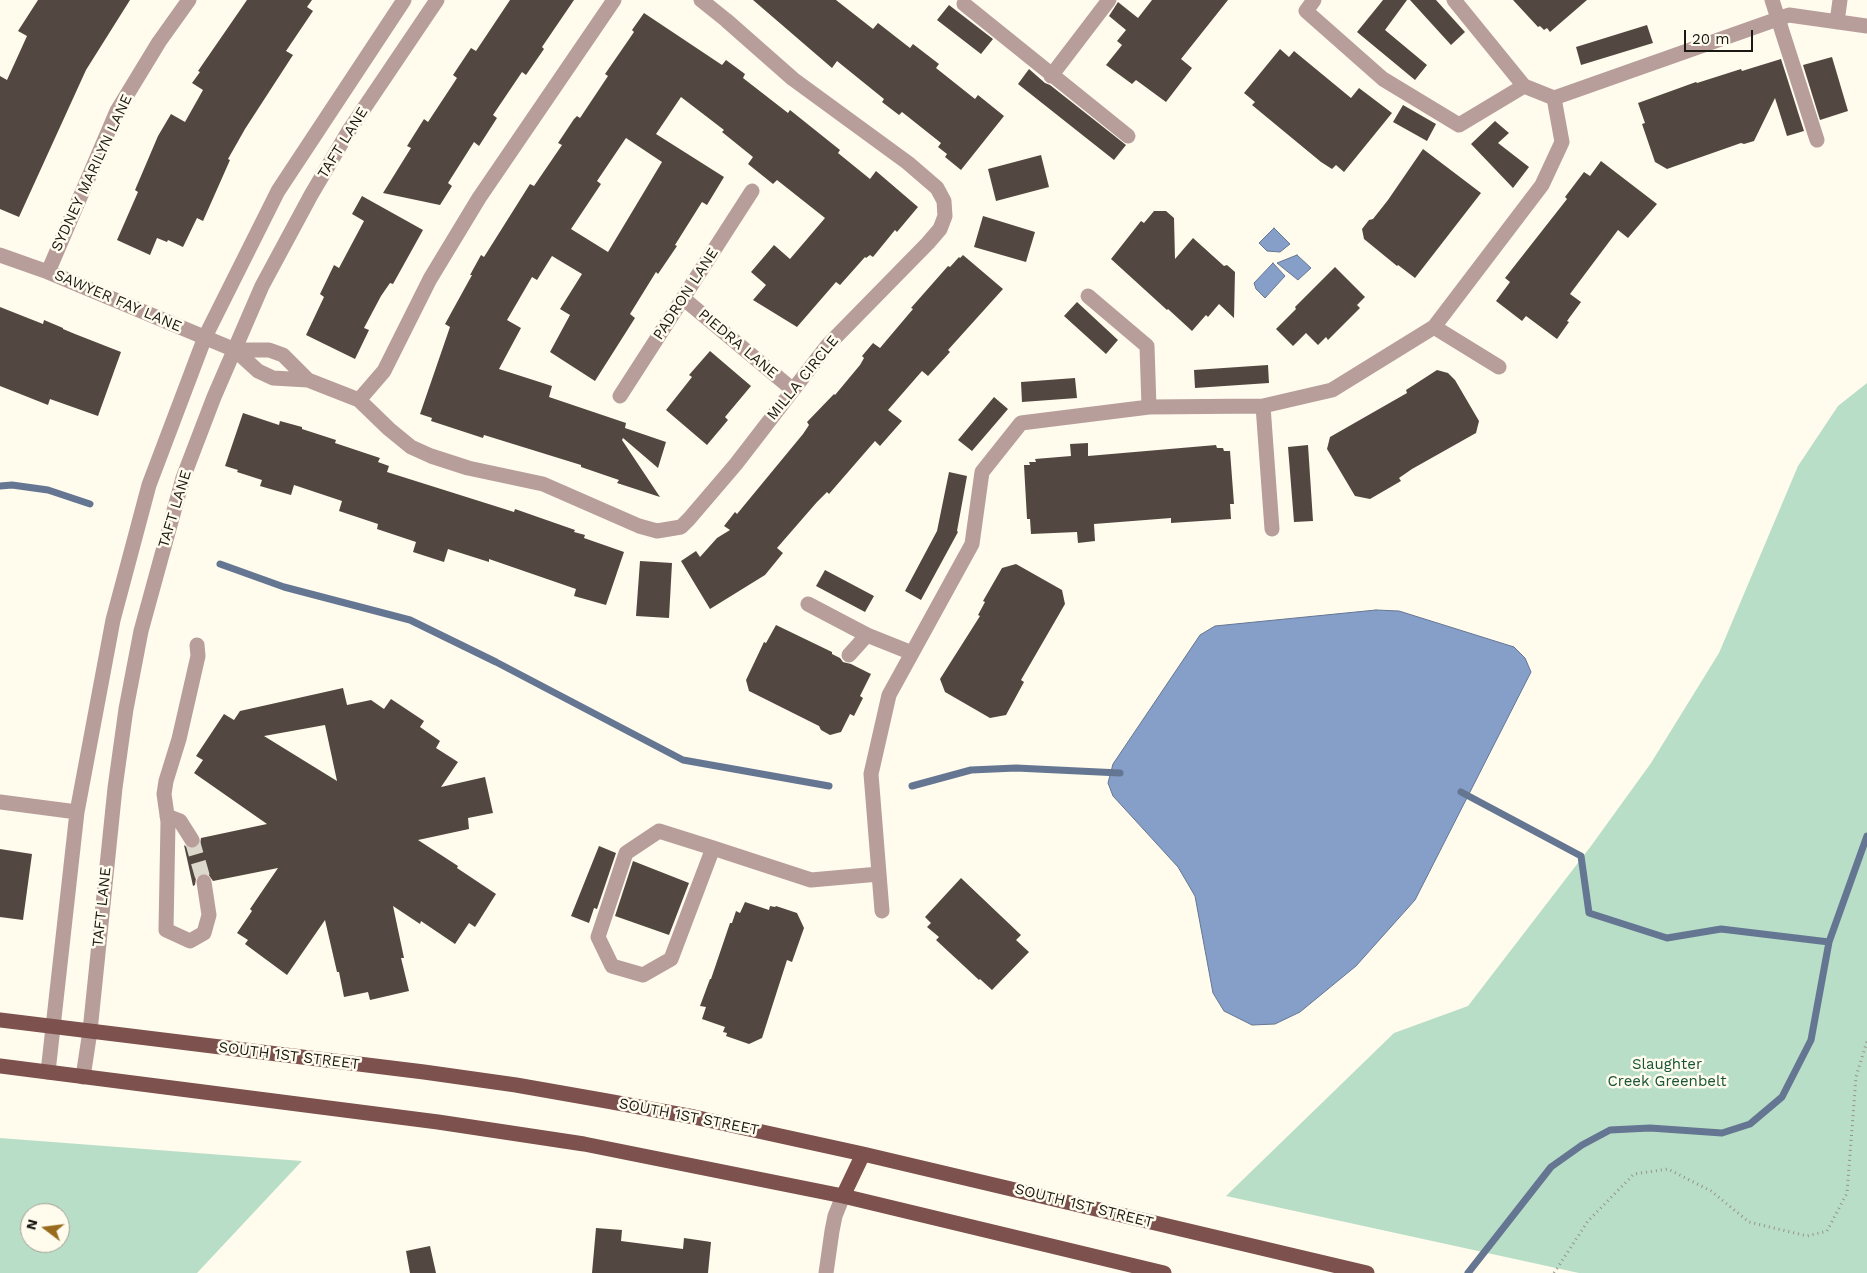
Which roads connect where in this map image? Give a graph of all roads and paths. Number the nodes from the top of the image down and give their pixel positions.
1 (189, 0) edge
2 (404, 0) edge
3 (437, 0) edge
4 (614, 0) edge
5 (701, 0) edge
6 (1109, 0) edge
7 (1314, 0) edge
8 (1454, 0) edge
9 (1772, 0) edge
10 (1840, 0) edge
11 (964, 4) dead end
12 (1778, 19) junction
13 (1836, 22) junction
14 (1867, 26) edge
15 (1051, 76) junction
16 (1524, 86) junction
17 (1554, 98) junction
18 (1128, 136) dead end
19 (1817, 140) dead end
20 (752, 191) dead end
21 (0, 255) edge
22 (48, 272) junction
23 (1088, 296) dead end
24 (684, 299) junction
25 (1434, 327) junction
26 (205, 337) junction
27 (235, 350) junction
28 (1499, 367) dead end
29 (308, 380) junction
30 (792, 389) junction
31 (620, 396) dead end
32 (359, 400) junction
33 (1263, 406) junction
34 (1149, 407) junction
35 (1272, 529) dead end
36 (808, 604) dead end
37 (867, 635) junction
38 (196, 645) dead end
39 (912, 654) junction
40 (849, 655) dead end
41 (0, 802) edge
42 (77, 812) junction
43 (168, 816) junction
44 (192, 840) tunnel mouth
45 (713, 848) junction
46 (879, 874) junction
47 (204, 882) tunnel mouth
48 (882, 910) dead end
49 (0, 1020) edge
50 (53, 1026) junction
51 (90, 1031) junction
52 (1867, 1041) edge
53 (0, 1066) edge
54 (48, 1072) junction
55 (83, 1076) junction
56 (863, 1154) junction
57 (844, 1196) junction
58 (826, 1273) edge
59 (1164, 1273) edge
60 (1367, 1273) edge
61 (1554, 1273) edge

1 - 22 street, SYDNEY MARILYN LANE
2 - 26 street, TAFT LANE
3 - 27 street, TAFT LANE
4 - 32 street
5 - 30 street, MILLA CIRCLE
6 - 15 street
7 - 16 street
8 - 16 street
9 - 12 street
10 - 13 street
11 - 15 street
12 - 13 street
12 - 17 street
12 - 19 street
13 - 14 street
15 - 18 street
16 - 17 street
17 - 25 street
20 - 24 street, PADRON LANE
21 - 22 street, SAWYER FAY LANE
22 - 26 street, SAWYER FAY LANE
23 - 34 street
24 - 30 street, PIEDRA LANE
24 - 31 street, PADRON LANE
25 - 28 street
25 - 33 street
26 - 27 street, SAWYER FAY LANE
26 - 42 street, TAFT LANE
27 - 29 street, MILLA CIRCLE
27 - 29 street, MILLA CIRCLE
27 - 51 street, TAFT LANE
29 - 32 street, MILLA CIRCLE
30 - 32 street, MILLA CIRCLE
33 - 34 street
33 - 35 street
34 - 39 street
36 - 37 street
37 - 39 street
37 - 40 street
38 - 43 street
39 - 46 street
41 - 42 street
42 - 50 street, TAFT LANE
43 - 44 street
43 - 47 street
45 - 45 street
45 - 46 street
46 - 48 street
49 - 50 main road, SOUTH 1ST STREET
50 - 51 main road, SOUTH 1ST STREET
50 - 54 street, TAFT LANE
51 - 55 street, TAFT LANE
51 - 56 main road, SOUTH 1ST STREET
52 - 61 path
53 - 54 main road
54 - 55 main road
55 - 57 main road
56 - 57 main road
56 - 60 main road, SOUTH 1ST STREET
57 - 58 street
57 - 59 main road

